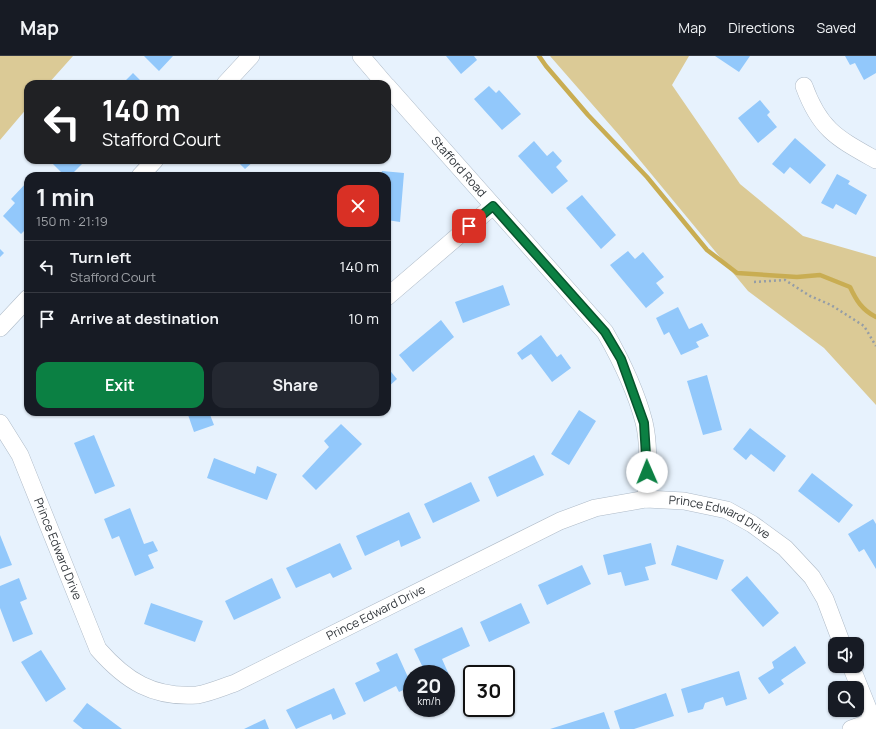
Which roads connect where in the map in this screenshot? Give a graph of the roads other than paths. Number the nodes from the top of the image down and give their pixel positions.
1 (251, 56) edge
2 (360, 56) edge
3 (229, 80) edge
4 (382, 80) edge
5 (804, 86) dead end
6 (391, 91) edge
7 (876, 160) edge
8 (151, 164) edge
9 (144, 172) edge
10 (493, 206) junction
11 (391, 294) edge
12 (24, 302) edge
13 (0, 328) edge
14 (0, 423) edge
15 (646, 499) junction
16 (839, 637) edge
17 (854, 673) edge
18 (875, 721) edge
19 (851, 729) edge

1 - 3 street
2 - 4 street, Stafford Road
5 - 7 street
6 - 10 street, Stafford Road
8 - 9 street
10 - 11 street
10 - 15 street, Stafford Road
12 - 13 street
14 - 15 street, Prince Edward Drive
15 - 16 street, Prince Edward Drive
17 - 18 street
18 - 19 street

